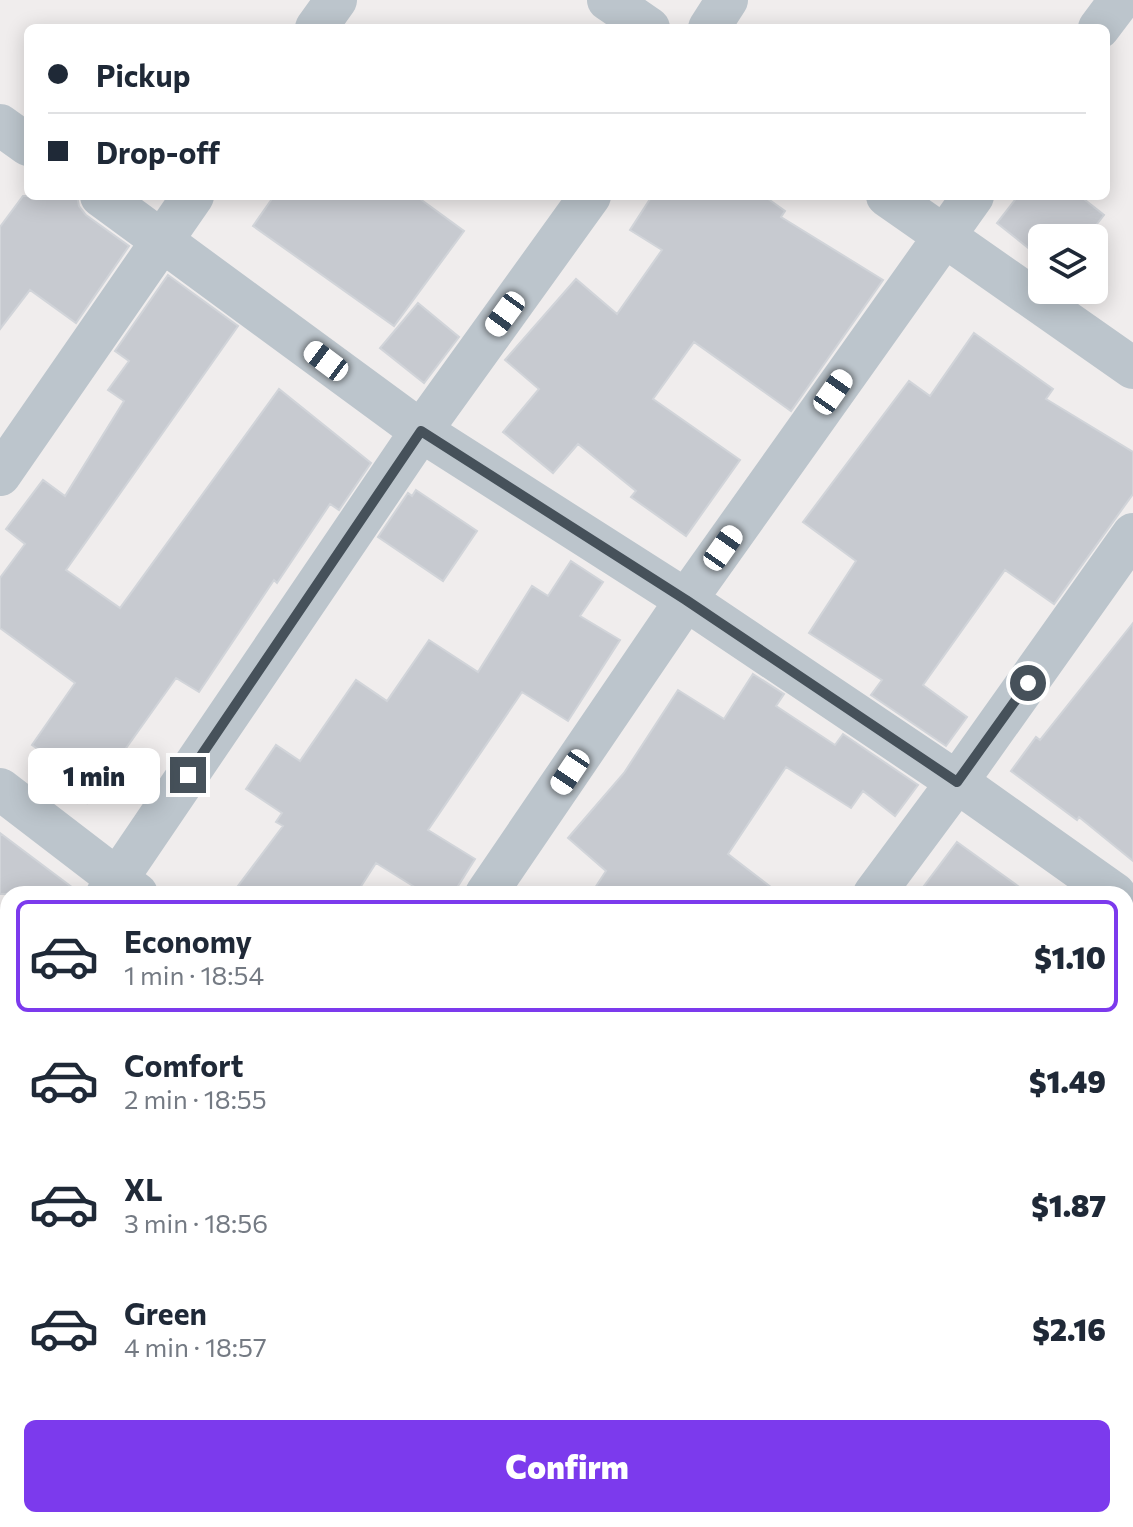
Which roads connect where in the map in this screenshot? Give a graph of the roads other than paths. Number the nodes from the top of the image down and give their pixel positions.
1 (336, 0) edge
2 (608, 0) edge
3 (727, 0) edge
4 (1120, 0) edge
5 (319, 24) edge
6 (643, 24) edge
7 (712, 24) edge
8 (1102, 24) edge
9 (0, 125) edge
10 (24, 142) edge
11 (107, 200) edge
12 (190, 200) edge
13 (587, 200) edge
14 (893, 200) edge
15 (970, 200) edge
16 (943, 236) junction
17 (162, 239) junction
18 (1133, 368) edge
19 (421, 431) junction
20 (0, 475) edge
21 (1133, 534) edge
22 (686, 600) junction
23 (957, 782) junction
24 (0, 789) edge
25 (116, 886) edge
26 (122, 886) edge
27 (491, 886) edge
28 (880, 886) edge
29 (1104, 886) edge

1 - 5 street
2 - 6 street
3 - 7 street
4 - 8 street
9 - 10 street
11 - 17 street
12 - 17 street
13 - 19 street
14 - 16 street
15 - 16 street
16 - 18 street
16 - 22 street
17 - 19 street
17 - 20 street
19 - 22 street
19 - 26 street
21 - 23 street
22 - 23 street
22 - 27 street
23 - 28 street
23 - 29 street
24 - 25 street

